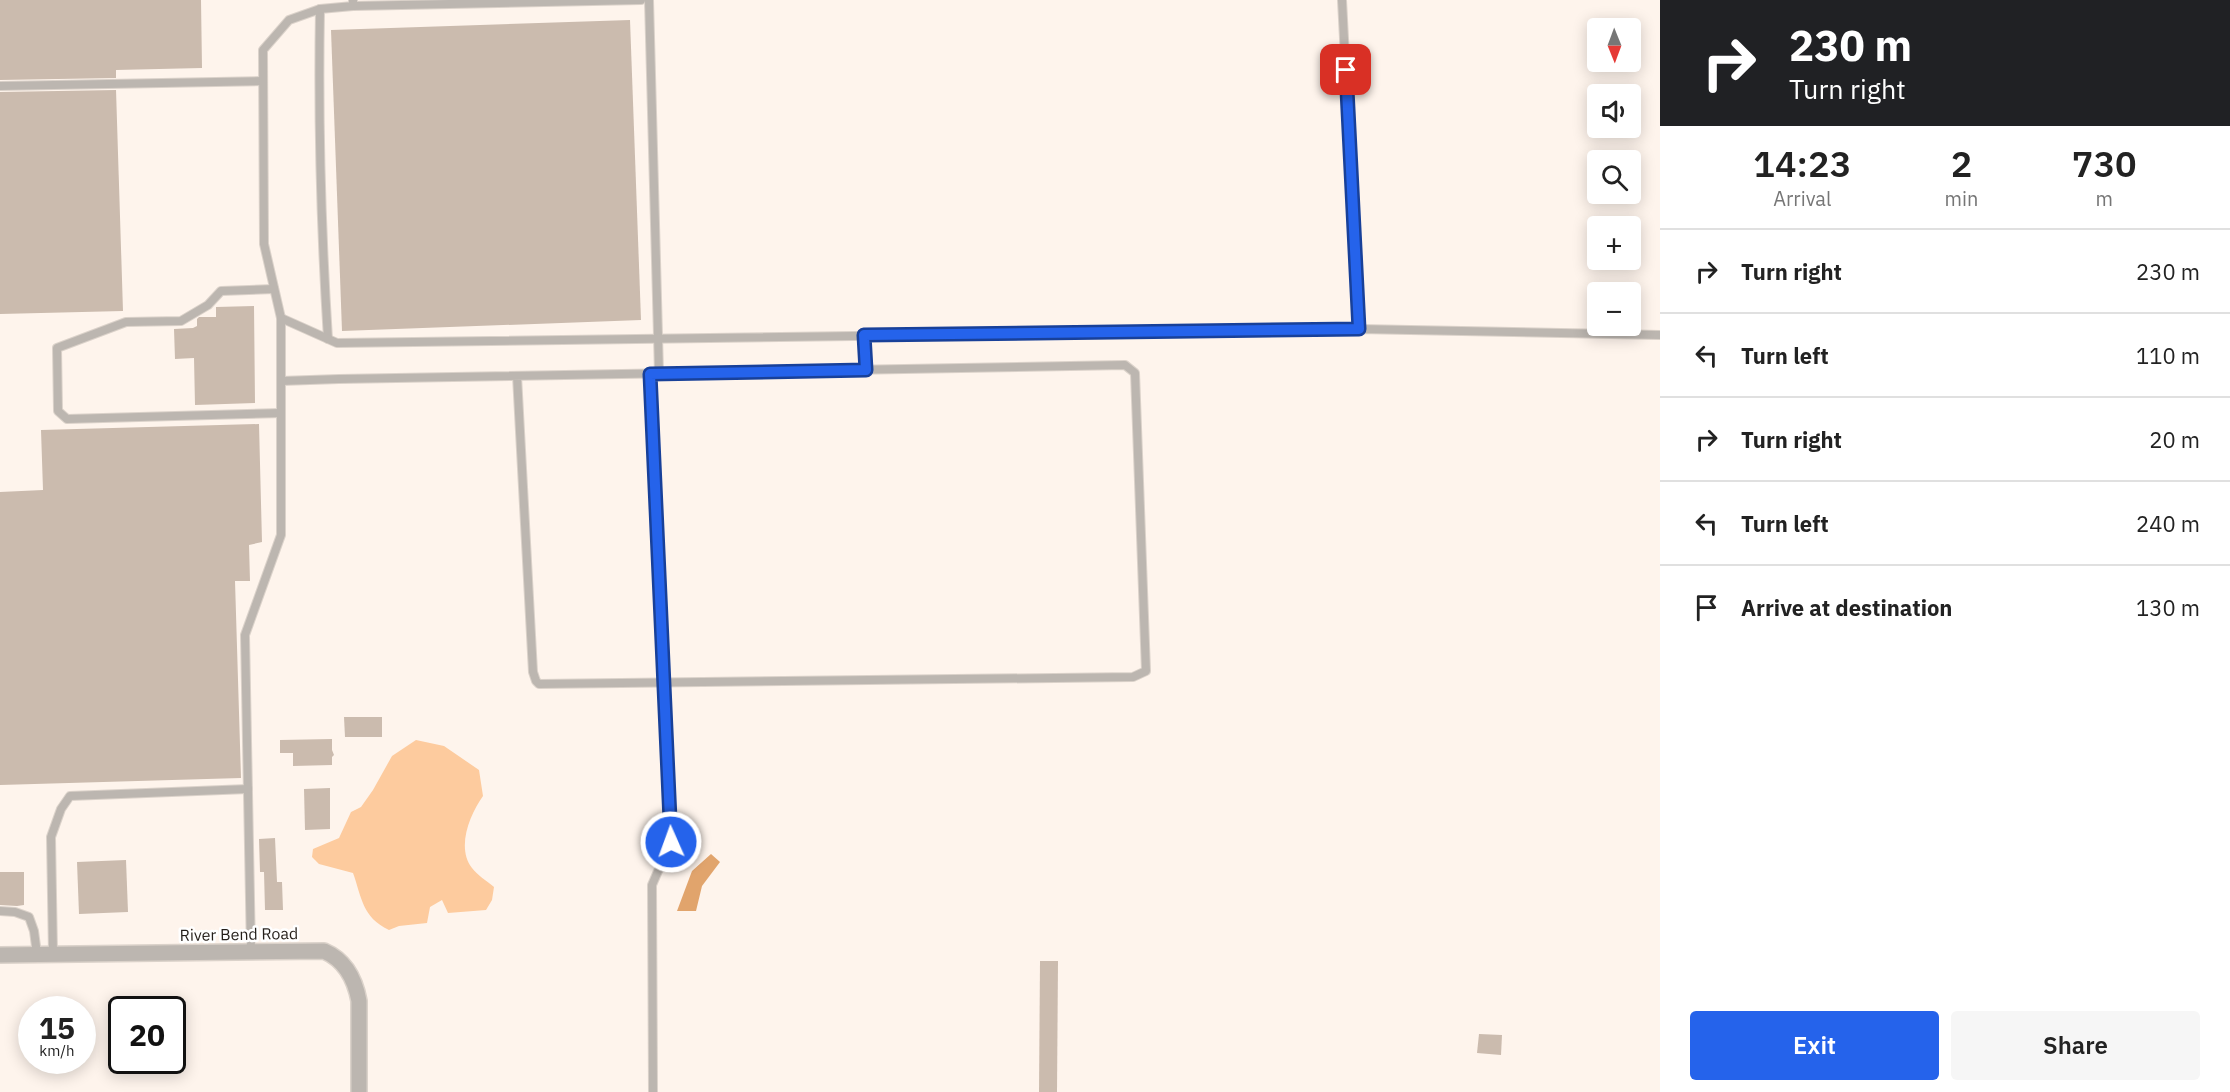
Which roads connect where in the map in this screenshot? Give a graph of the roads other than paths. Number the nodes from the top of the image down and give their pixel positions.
1 (641, 0) edge
2 (649, 0) edge
3 (1342, 0) edge
4 (353, 3) edge
5 (320, 9) junction
6 (262, 81) junction
7 (0, 86) edge
8 (274, 289) junction
9 (281, 318) junction
10 (1359, 329) junction
11 (864, 335) junction
12 (1660, 335) edge
13 (657, 338) junction
14 (328, 339) junction
15 (866, 370) junction
16 (654, 373) junction
17 (517, 376) junction
18 (281, 381) junction
19 (281, 413) junction
20 (665, 682) junction
21 (248, 789) junction
22 (0, 911) edge
23 (251, 952) junction
24 (37, 954) junction
25 (53, 954) junction
26 (0, 955) edge
27 (359, 1092) edge
28 (653, 1092) edge

1 - 4 lane
2 - 13 lane
3 - 10 lane
4 - 5 lane
5 - 6 lane
5 - 14 lane
6 - 7 lane
6 - 8 lane
8 - 9 lane
8 - 19 lane
9 - 14 lane
9 - 18 lane
10 - 11 lane
10 - 12 lane
11 - 13 lane
11 - 15 lane
13 - 14 lane
13 - 16 lane
15 - 16 lane
15 - 20 lane
16 - 17 lane
16 - 20 lane
17 - 18 lane
17 - 20 lane
18 - 19 lane
19 - 21 lane
20 - 28 lane
21 - 23 lane
21 - 25 lane
22 - 24 lane
23 - 25 street, River Bend Road
23 - 27 street, River Bend Road
24 - 25 street, River Bend Road
24 - 26 street, River Bend Road

